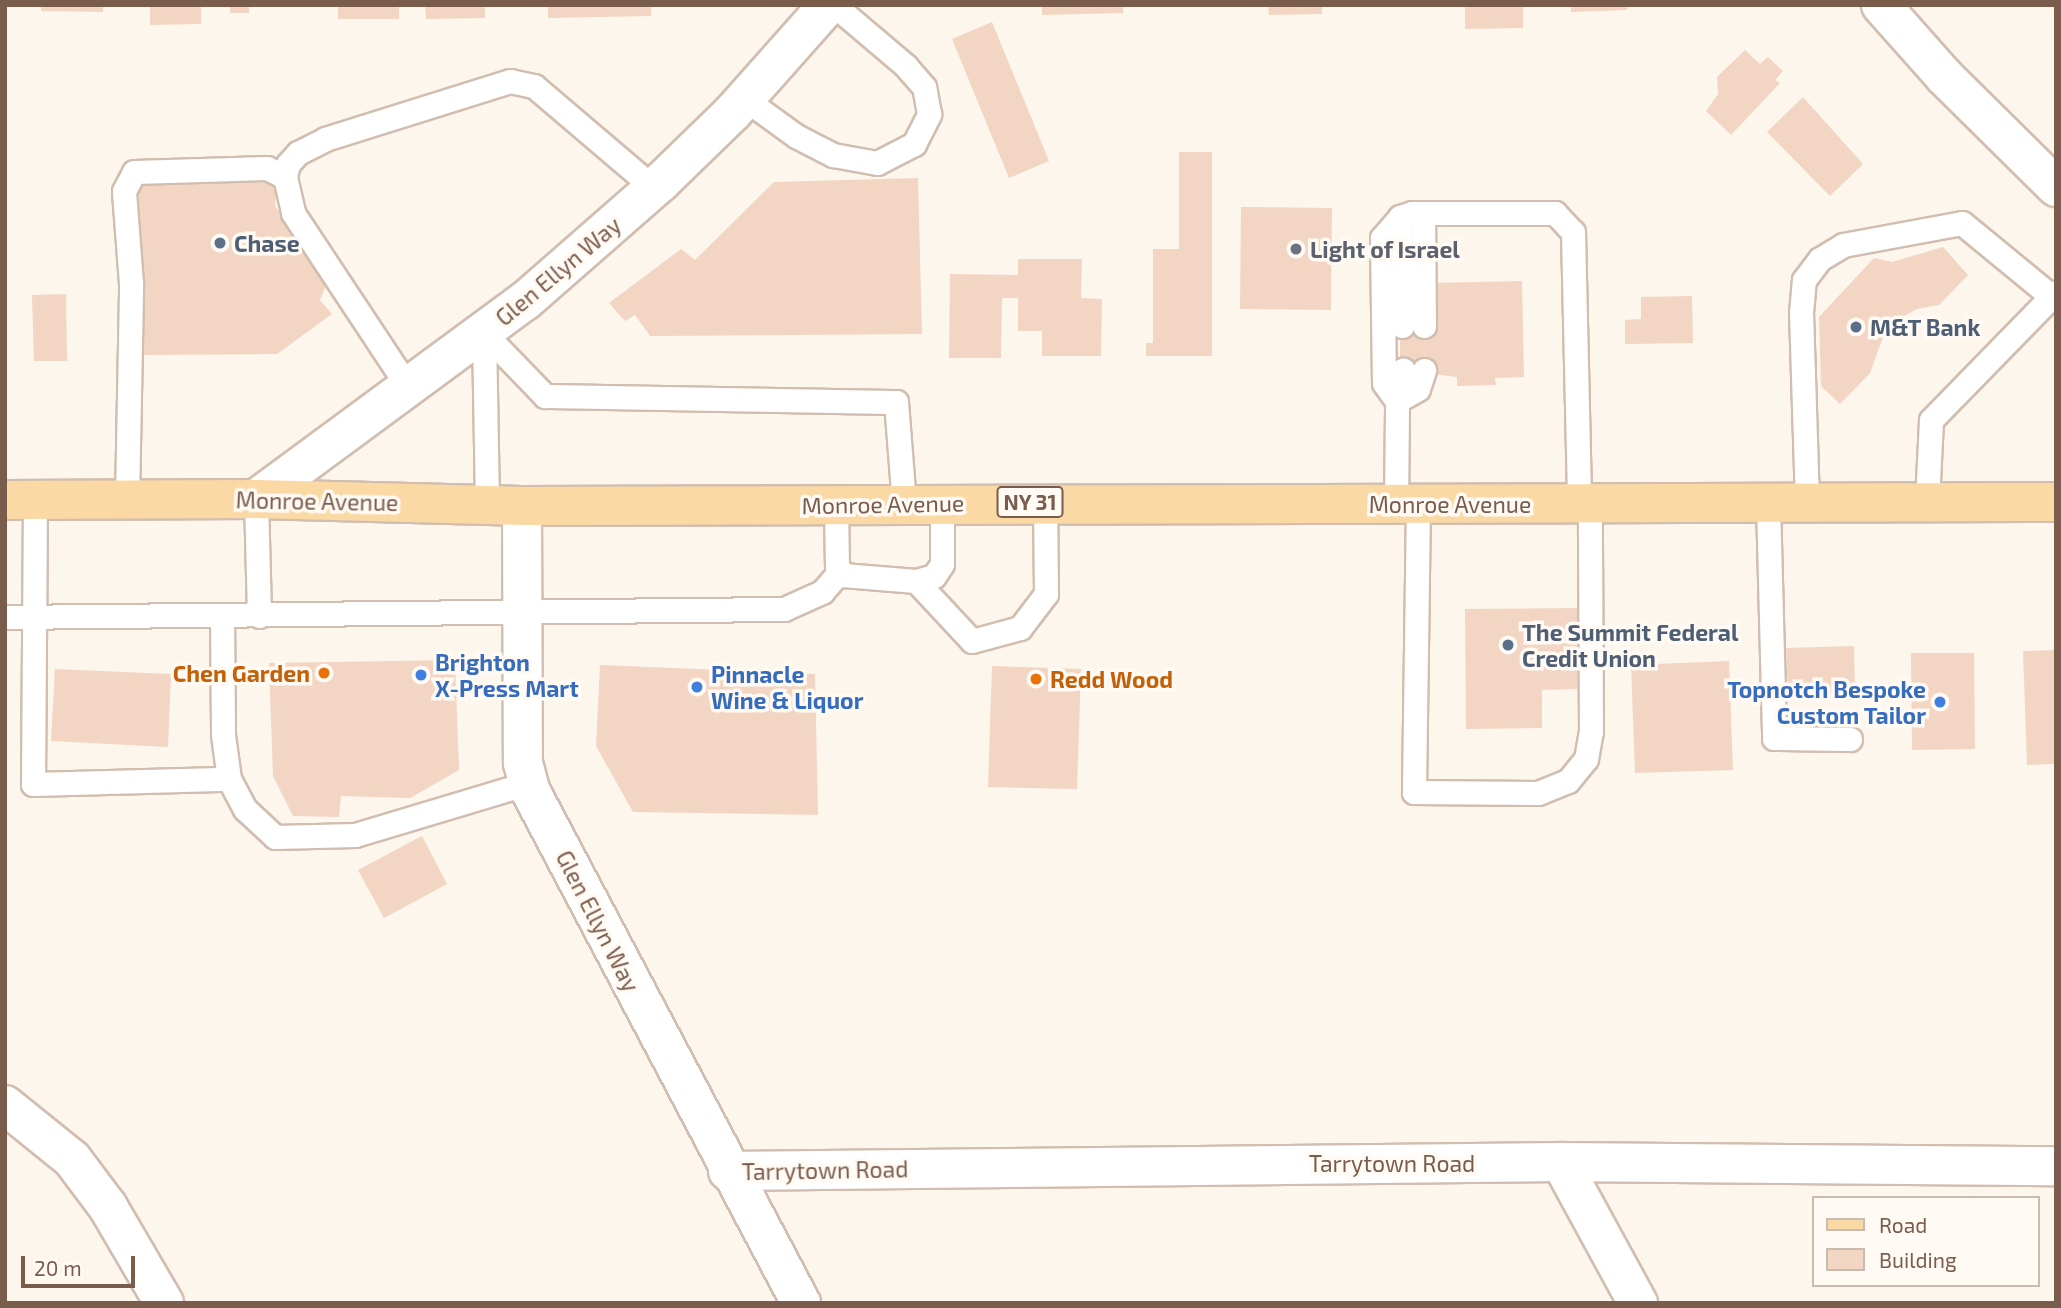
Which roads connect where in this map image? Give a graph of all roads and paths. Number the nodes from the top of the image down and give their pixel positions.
1 (828, 5) edge
2 (834, 5) edge
3 (1881, 5) edge
4 (745, 99) junction
5 (285, 177) junction
6 (2056, 187) edge
7 (654, 188) junction
8 (1412, 215) junction
9 (2054, 294) edge
10 (1413, 326) dead end
11 (484, 333) junction
12 (1413, 370) dead end
13 (410, 390) junction
14 (1397, 401) junction
15 (256, 499) junction
16 (20, 500) edge
17 (127, 500) junction
18 (942, 502) junction
19 (1045, 502) junction
20 (1927, 502) junction
21 (2056, 502) edge
22 (905, 503) junction
23 (1584, 503) junction
24 (1768, 503) junction
25 (1807, 503) junction
26 (1407, 504) junction
27 (836, 505) junction
28 (505, 506) junction
29 (840, 572) junction
30 (916, 582) junction
31 (523, 614) junction
32 (222, 616) junction
33 (259, 616) junction
34 (5, 617) edge
35 (34, 617) junction
36 (1850, 739) dead end
37 (229, 779) junction
38 (528, 783) junction
39 (5, 1105) edge
40 (1561, 1162) junction
41 (2056, 1166) edge
42 (728, 1171) junction
43 (164, 1303) edge
44 (801, 1303) edge
45 (1638, 1303) edge

1 - 4 street, Glen Ellyn Way
2 - 4 lane
3 - 6 street
4 - 7 street, Glen Ellyn Way
5 - 7 lane
5 - 13 lane
5 - 17 lane
7 - 11 street, Glen Ellyn Way
8 - 10 lane
8 - 14 lane
8 - 23 lane
9 - 20 lane
9 - 25 lane
11 - 13 street, Glen Ellyn Way
11 - 22 lane
11 - 28 lane
12 - 14 lane
13 - 15 street, Glen Ellyn Way
14 - 26 lane
15 - 17 main road, Monroe Avenue / NY 31
15 - 28 main road, Monroe Avenue / NY 31
15 - 33 lane
16 - 17 main road, Monroe Avenue / NY 31
16 - 35 lane
18 - 19 main road, Monroe Avenue / NY 31
18 - 22 main road, Monroe Avenue / NY 31
18 - 30 lane
19 - 26 main road, Monroe Avenue / NY 31
19 - 30 lane
20 - 21 main road, Monroe Avenue / NY 31
20 - 25 main road, Monroe Avenue / NY 31
22 - 27 main road, Monroe Avenue / NY 31
23 - 24 main road, Monroe Avenue / NY 31
23 - 26 main road, Monroe Avenue / NY 31
23 - 26 lane
24 - 25 main road, Monroe Avenue / NY 31
24 - 36 lane
27 - 28 main road, Monroe Avenue / NY 31
27 - 29 lane
28 - 31 street, Glen Ellyn Way
29 - 30 lane
29 - 31 lane
31 - 33 lane
31 - 38 street, Glen Ellyn Way
32 - 33 lane
32 - 35 lane
32 - 37 lane
34 - 35 lane
35 - 37 lane
37 - 38 lane
38 - 42 street, Glen Ellyn Way
39 - 43 street
40 - 41 street, Tarrytown Road
40 - 42 street, Tarrytown Road
40 - 45 street
42 - 44 street, Glen Ellyn Way

